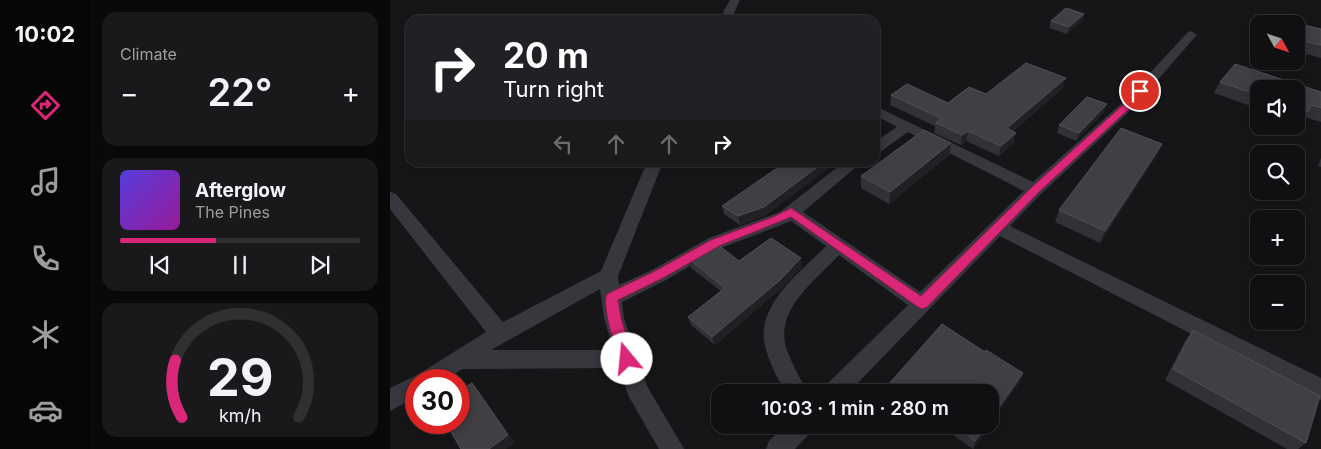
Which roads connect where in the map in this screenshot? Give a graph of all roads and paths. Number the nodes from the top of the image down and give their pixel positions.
1 (735, 0) edge
2 (728, 15) edge
3 (1191, 35) dead end
4 (880, 112) edge
5 (908, 126) junction
6 (880, 145) edge
7 (652, 167) edge
8 (849, 167) edge
9 (1035, 190) junction
10 (390, 198) edge
11 (791, 212) junction
12 (998, 227) junction
13 (838, 245) junction
14 (608, 276) junction
15 (611, 298) junction
16 (922, 304) junction
17 (500, 334) junction
18 (627, 359) junction
19 (462, 360) junction
20 (446, 369) edge
21 (793, 384) edge
22 (842, 384) edge
23 (1321, 390) edge
24 (405, 392) edge
25 (390, 400) edge
26 (793, 434) edge
27 (672, 449) edge
28 (778, 449) edge

1 - 2 street
3 - 9 street
4 - 5 street
5 - 6 street
5 - 9 street
7 - 14 street
8 - 11 street
9 - 12 street
10 - 17 street
11 - 13 street
11 - 15 street
12 - 16 street
12 - 23 street
13 - 16 street
13 - 21 street
14 - 15 street
14 - 17 street
15 - 18 street
16 - 22 street
17 - 19 street
18 - 19 street
18 - 27 street
19 - 20 street
24 - 25 street
26 - 28 street

